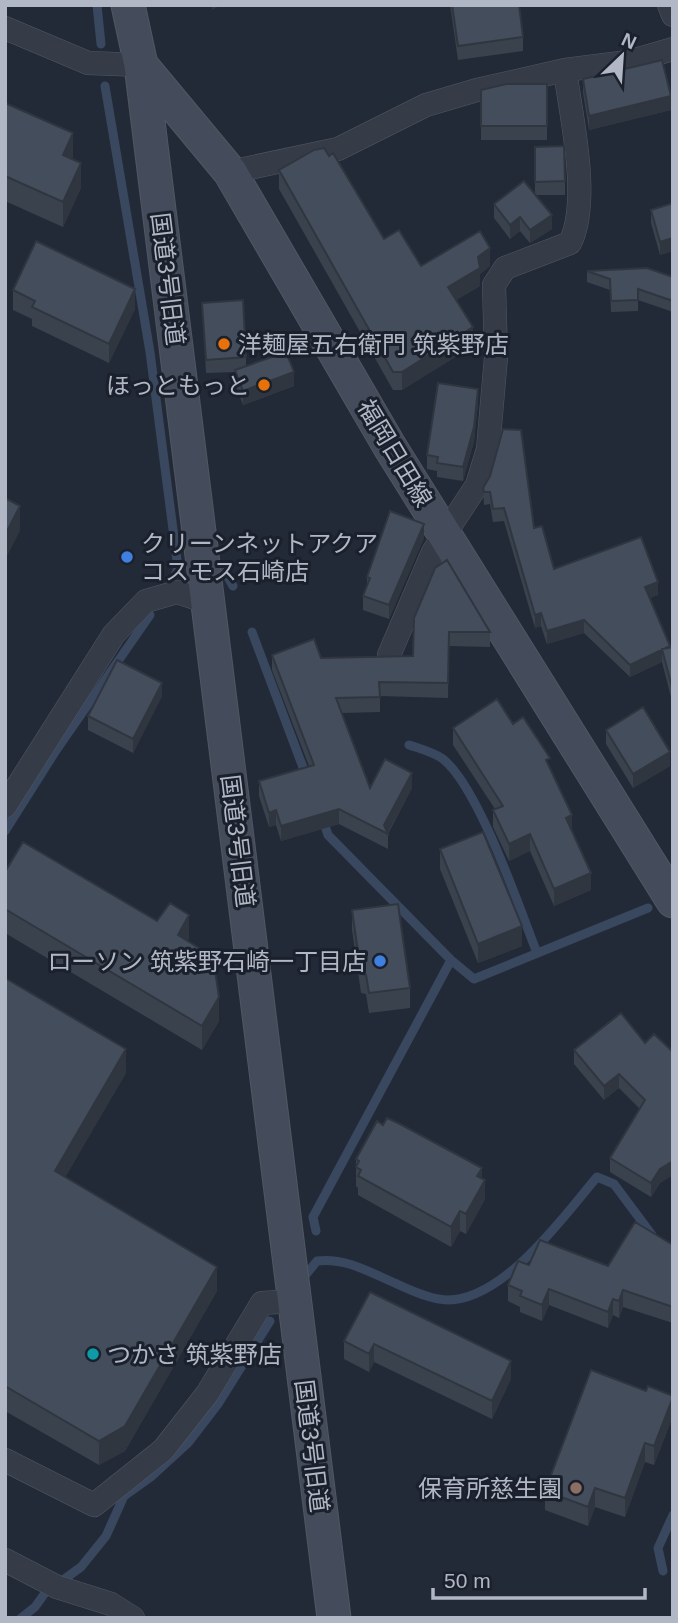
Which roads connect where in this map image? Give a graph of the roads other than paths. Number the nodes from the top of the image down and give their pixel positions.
1 (128, 5) edge
2 (668, 5) edge
3 (673, 15) edge
4 (5, 28) edge
5 (673, 49) edge
6 (141, 65) junction
7 (565, 70) junction
8 (230, 172) junction
9 (446, 536) junction
10 (208, 601) junction
11 (389, 655) edge
12 (5, 806) edge
13 (673, 901) edge
14 (294, 1301) junction
15 (5, 1460) edge
16 (5, 1560) edge
17 (133, 1618) edge
18 (334, 1618) edge

1 - 6 street, 福岡日田線
2 - 3 street
4 - 6 street
5 - 7 street
6 - 8 street, 福岡日田線
6 - 10 street, 国道3号旧道
7 - 8 street
7 - 9 street
8 - 9 street, 福岡日田線
9 - 11 street
9 - 13 street, 福岡日田線
10 - 12 street
10 - 14 street, 国道3号旧道
14 - 15 street
14 - 18 street, 国道3号旧道
16 - 17 street

